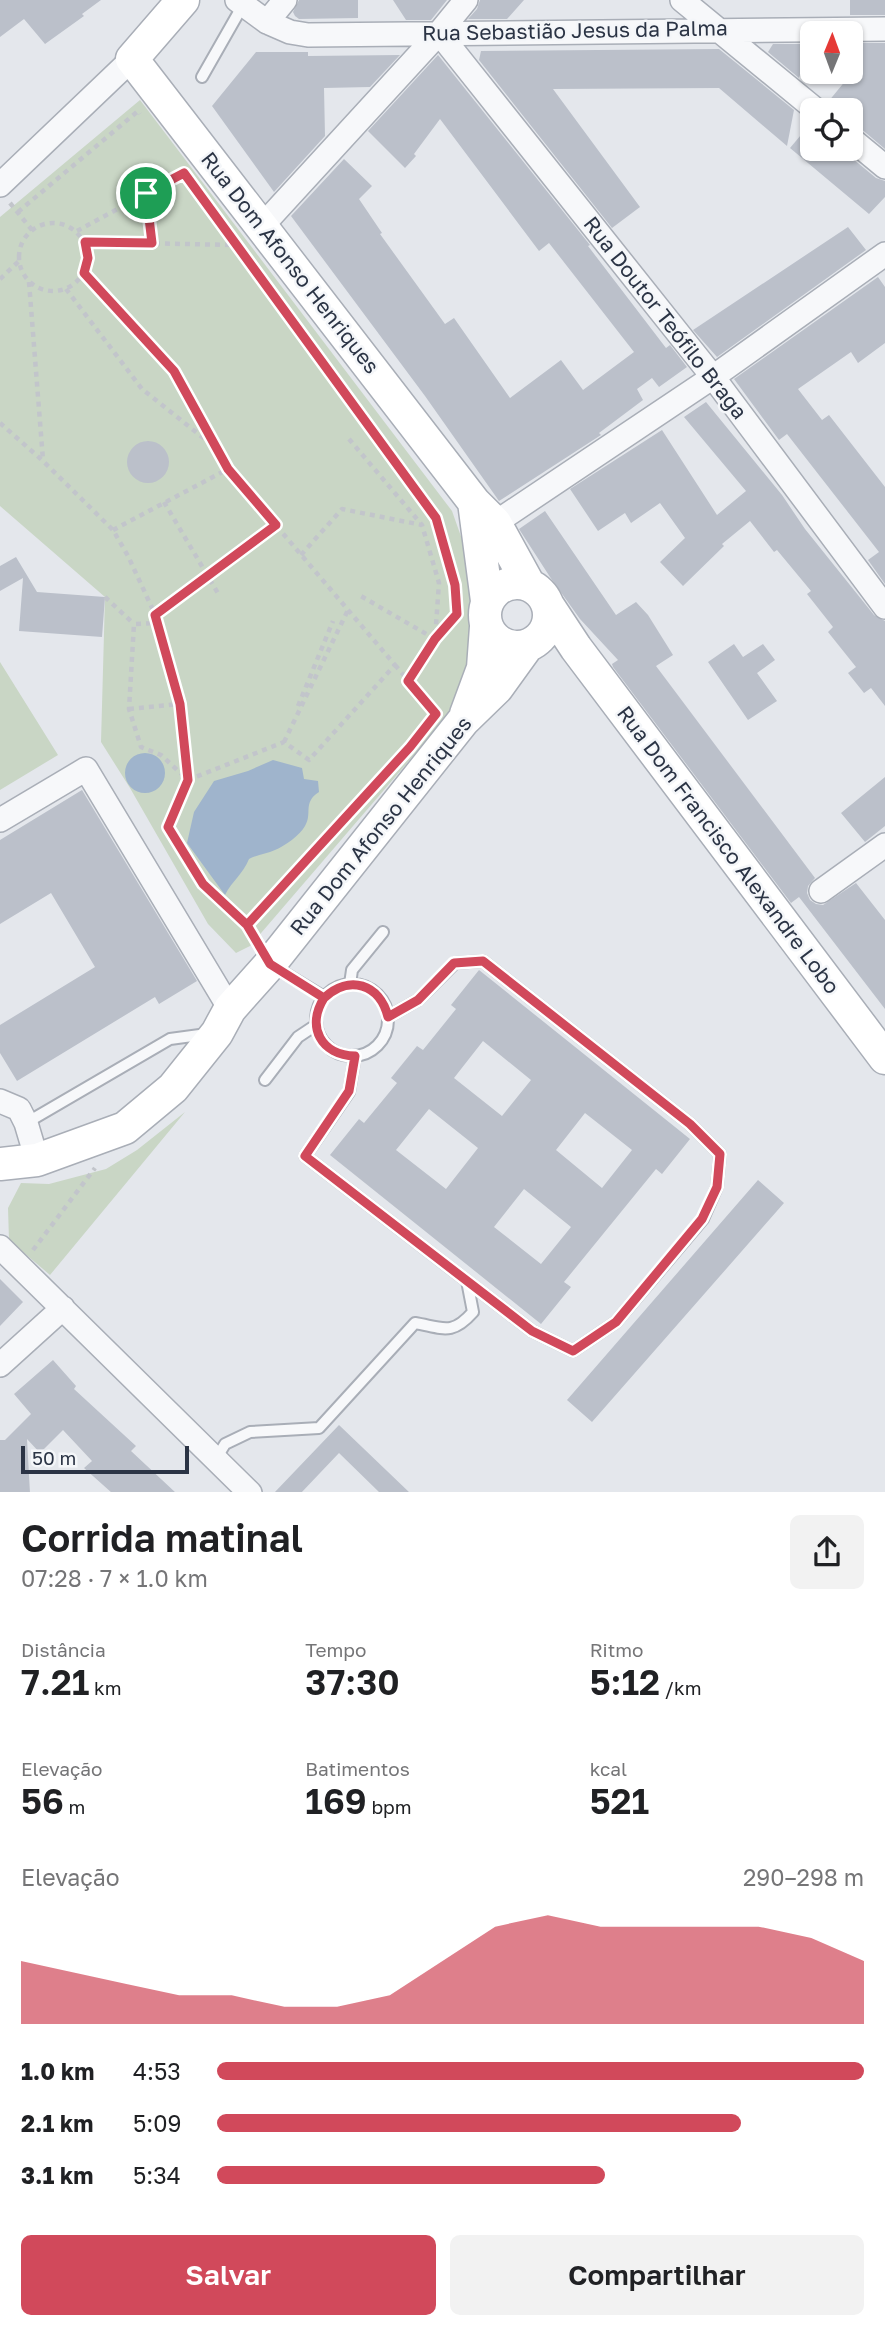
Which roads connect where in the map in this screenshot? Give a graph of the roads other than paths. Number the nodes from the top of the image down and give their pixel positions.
1 (183, 0) edge
2 (285, 0) edge
3 (466, 0) edge
4 (682, 0) edge
5 (240, 3) edge
6 (267, 22) junction
7 (885, 29) edge
8 (718, 30) junction
9 (439, 33) junction
10 (132, 58) junction
11 (202, 77) dead end
12 (801, 98) edge
13 (863, 149) edge
14 (885, 167) edge
15 (5, 193) edge
16 (262, 226) junction
17 (885, 254) edge
18 (713, 377) junction
19 (485, 512) junction
20 (538, 594) junction
21 (885, 607) edge
22 (487, 614) junction
23 (571, 641) junction
24 (532, 643) junction
25 (463, 722) junction
26 (0, 820) edge
27 (885, 845) edge
28 (821, 891) dead end
29 (383, 932) dead end
30 (270, 964) junction
31 (350, 985) junction
32 (324, 998) junction
33 (388, 1017) junction
34 (223, 1021) junction
35 (316, 1025) junction
36 (355, 1056) junction
37 (885, 1058) edge
38 (265, 1080) dead end
39 (0, 1101) edge
40 (26, 1123) junction
41 (37, 1160) junction
42 (0, 1164) edge
43 (0, 1247) edge
44 (467, 1281) junction
45 (63, 1308) junction
46 (0, 1365) edge
47 (216, 1459) junction
48 (249, 1492) edge

1 - 10 main road
2 - 6 street
3 - 9 street
4 - 8 street
5 - 6 street, Rua Sebastião Jesus da Palma
5 - 11 lane
6 - 9 street, Rua Sebastião Jesus da Palma
7 - 8 street, Rua Sebastião Jesus da Palma
8 - 9 street, Rua Sebastião Jesus da Palma
8 - 12 street
9 - 16 street
9 - 18 street, Rua Doutor Teófilo Braga
10 - 15 street
10 - 16 main road, Rua Dom Afonso Henriques
13 - 14 street
16 - 19 main road, Rua Dom Afonso Henriques
17 - 18 street
18 - 19 street
18 - 21 street, Rua Doutor Teófilo Braga
19 - 20 main road, Rua Dom Afonso Henriques
19 - 22 main road
20 - 22 main road
20 - 23 main road, Rua Dom Francisco Alexandre Lobo
20 - 24 main road
22 - 24 main road
22 - 25 main road
23 - 24 main road
23 - 37 main road, Rua Dom Francisco Alexandre Lobo
24 - 25 main road, Rua Dom Afonso Henriques
25 - 30 main road, Rua Dom Afonso Henriques
26 - 34 street
27 - 28 street
29 - 31 lane
30 - 32 lane
30 - 34 main road, Rua Dom Afonso Henriques
31 - 32 lane
31 - 33 lane
32 - 35 lane
33 - 36 lane
33 - 44 lane
34 - 40 lane
34 - 41 main road, Rua Dom Afonso Henriques
35 - 36 lane
35 - 38 lane
36 - 44 lane
39 - 40 street
40 - 41 street
41 - 42 main road, Rua Dom Afonso Henriques
43 - 45 street
44 - 47 lane
45 - 46 street
45 - 47 street
47 - 48 street

